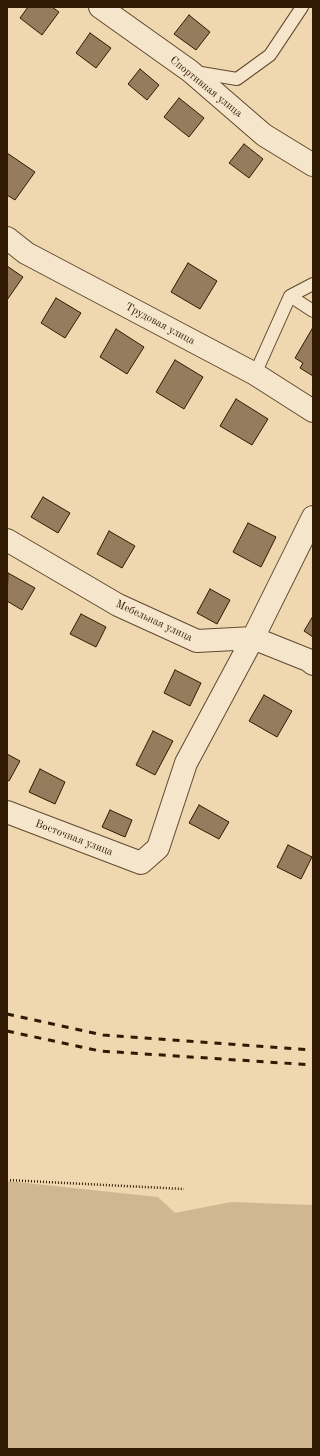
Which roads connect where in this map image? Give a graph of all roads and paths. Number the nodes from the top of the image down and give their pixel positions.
1 (100, 7) edge
2 (302, 7) edge
3 (190, 71) junction
4 (313, 165) edge
5 (7, 238) edge
6 (313, 284) edge
7 (290, 296) junction
8 (313, 310) edge
9 (255, 374) junction
10 (313, 411) edge
11 (313, 517) edge
12 (7, 540) edge
13 (253, 638) junction
14 (313, 664) edge
15 (7, 812) edge
16 (7, 1180) edge
17 (184, 1189) dead end

1 - 3 street, Спортивная улица
2 - 3 lane
3 - 4 street, Спортивная улица
5 - 9 street, Трудовая улица
6 - 7 lane
7 - 8 lane
7 - 9 lane
9 - 10 street, Трудовая улица
11 - 13 street
12 - 13 street, Мебельная улица
13 - 14 street, Мебельная улица
13 - 15 street, Восточная улица
16 - 17 path

